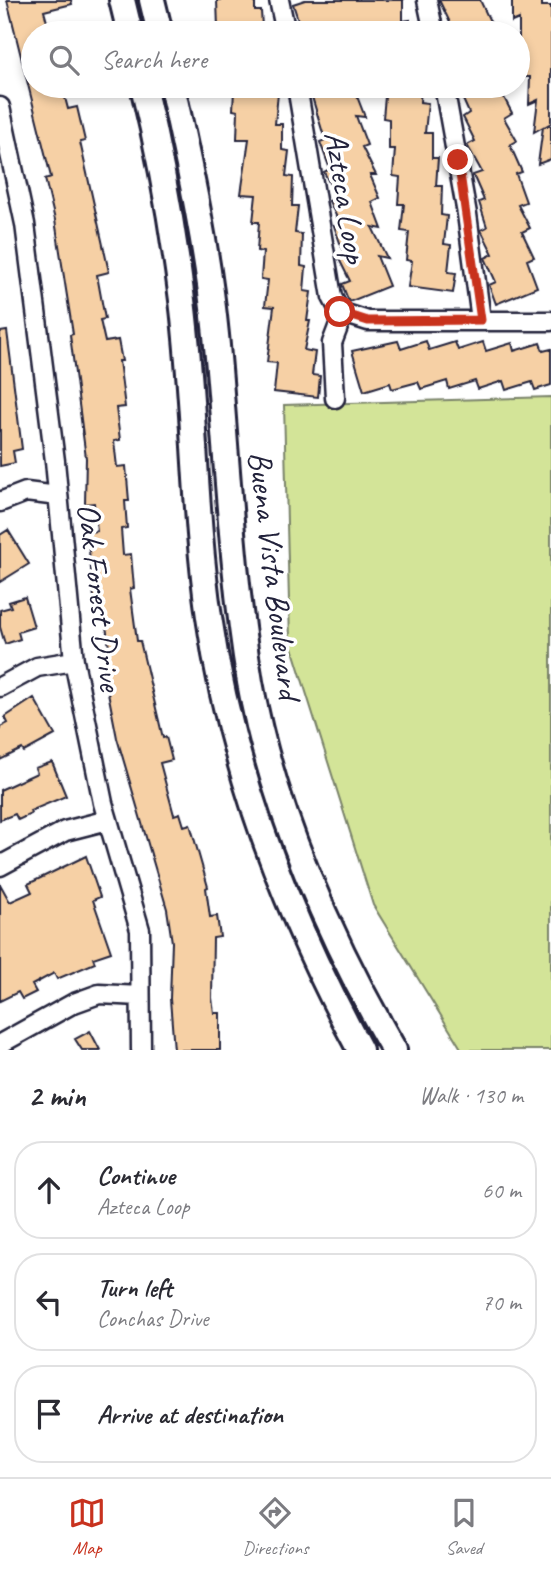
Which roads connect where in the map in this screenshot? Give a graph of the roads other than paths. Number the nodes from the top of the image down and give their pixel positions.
1 (121, 0) edge
2 (152, 0) edge
3 (279, 0) edge
4 (427, 0) edge
5 (127, 21) edge
6 (157, 21) edge
7 (283, 21) edge
8 (431, 21) edge
9 (145, 98) edge
10 (175, 98) edge
11 (299, 98) edge
12 (446, 98) edge
13 (0, 107) edge
14 (8, 183) edge
15 (344, 314) junction
16 (481, 320) junction
17 (551, 321) edge
18 (335, 398) dead end
19 (58, 496) junction
20 (0, 502) edge
21 (74, 661) junction
22 (0, 687) edge
23 (108, 820) junction
24 (0, 866) edge
25 (140, 996) junction
26 (0, 1044) edge
27 (141, 1050) edge
28 (360, 1050) edge
29 (394, 1050) edge

1 - 5 main road
2 - 6 main road
3 - 7 street
4 - 8 street
9 - 28 main road, Buena Vista Boulevard
10 - 29 main road, Buena Vista Boulevard
11 - 15 street, Azteca Loop
12 - 16 street
13 - 14 street, Oak Forest Drive
14 - 19 street, Oak Forest Drive
15 - 16 street, Azteca Loop
15 - 18 street, Azteca Loop
16 - 17 street, Azteca Loop
19 - 20 street
19 - 21 street, Oak Forest Drive
21 - 22 street
21 - 23 street, Oak Forest Drive
23 - 24 street
23 - 25 street, Oak Forest Drive
25 - 26 street
25 - 27 street, Oak Forest Drive

